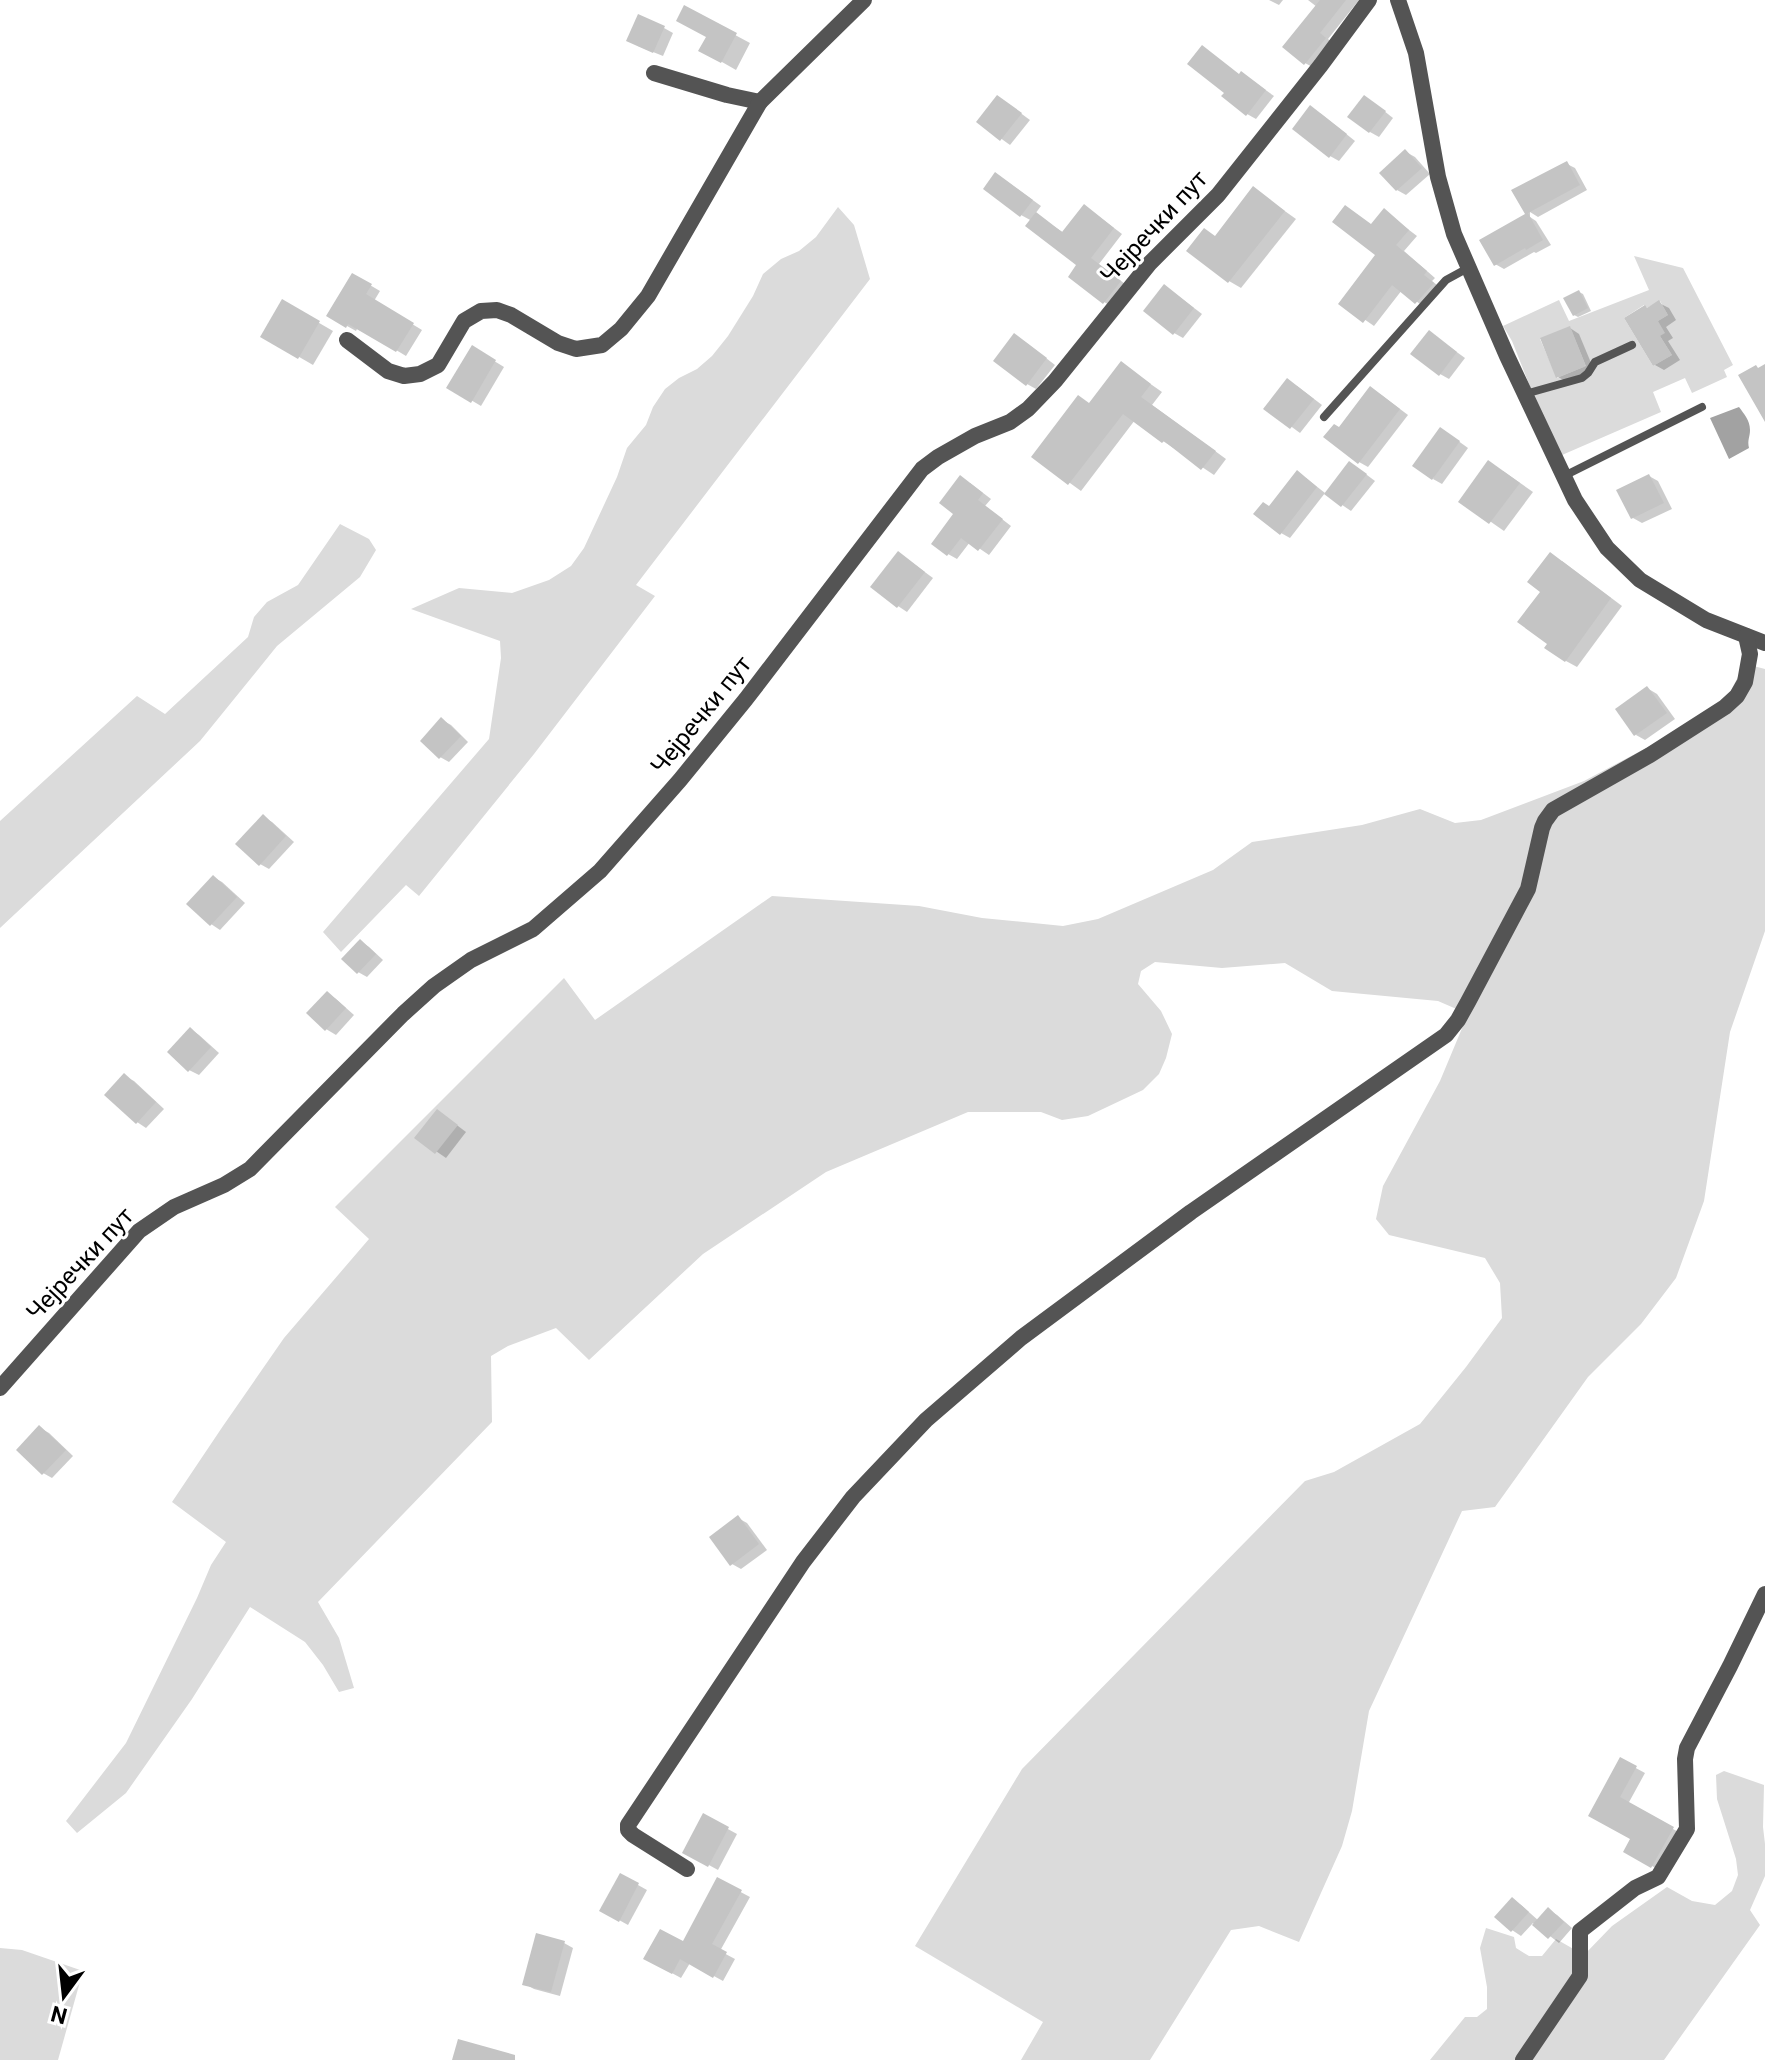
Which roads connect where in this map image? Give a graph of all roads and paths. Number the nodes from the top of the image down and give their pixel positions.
1 (864, 0) edge
2 (1369, 0) edge
3 (1398, 0) edge
4 (654, 73) dead end
5 (760, 102) junction
6 (1469, 268) junction
7 (347, 340) dead end
8 (1632, 345) dead end
9 (1525, 394) junction
10 (1702, 407) dead end
11 (1324, 417) dead end
12 (1564, 476) junction
13 (1746, 636) junction
14 (1765, 643) edge
15 (0, 1388) edge
16 (1765, 1594) edge
17 (687, 1869) dead end
18 (1523, 2060) edge

1 - 5 street
2 - 15 street, Чејречки пут
3 - 6 street
4 - 5 street
5 - 7 street
6 - 9 street
6 - 11 lane
8 - 9 lane
9 - 12 street
10 - 12 lane
12 - 13 street
13 - 14 street
13 - 17 street
16 - 18 street

